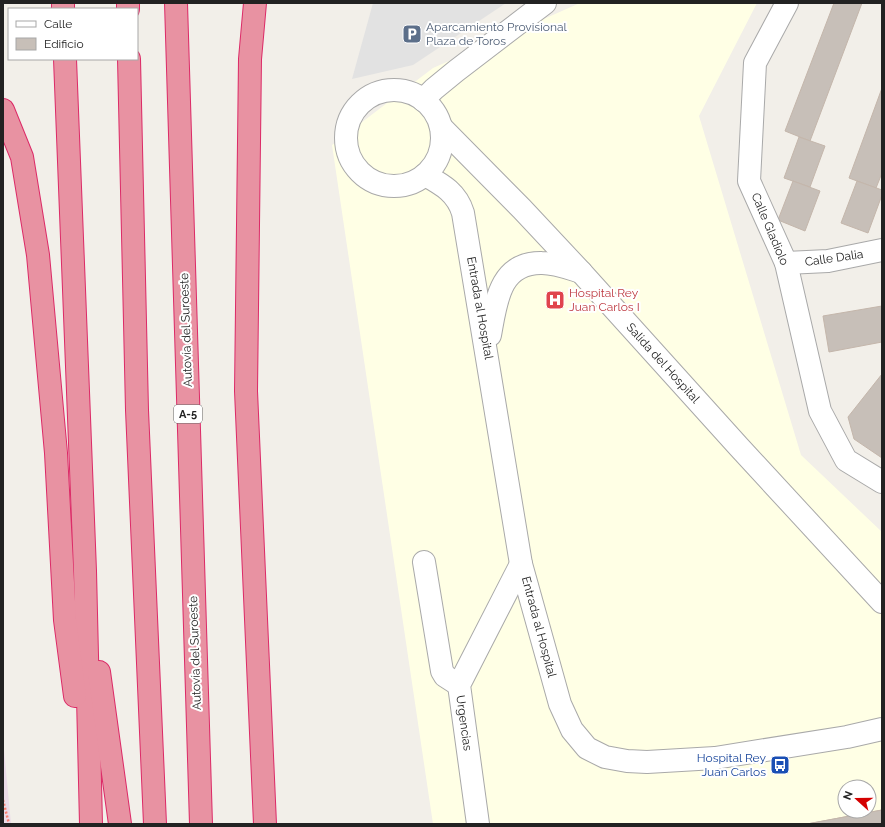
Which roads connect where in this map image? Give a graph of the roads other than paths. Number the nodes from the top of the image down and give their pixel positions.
1 (176, 3) edge
2 (255, 3) edge
3 (545, 3) edge
4 (787, 3) edge
5 (65, 60) edge
6 (129, 60) edge
7 (423, 100) junction
8 (3, 110) edge
9 (441, 127) junction
10 (426, 174) junction
11 (882, 250) edge
12 (786, 263) junction
13 (581, 272) junction
14 (487, 350) junction
15 (882, 482) edge
16 (424, 562) dead end
17 (521, 564) junction
18 (84, 571) junction
19 (882, 602) edge
20 (459, 685) junction
21 (882, 729) edge
22 (90, 800) junction
23 (91, 824) edge
24 (120, 824) edge
25 (155, 824) edge
26 (201, 824) edge
27 (265, 824) edge
28 (478, 824) edge

1 - 26 highway, Autovía del Suroeste / A-5
2 - 27 highway
3 - 7 street
4 - 12 street, Calle Gladiolo
5 - 18 highway
6 - 25 highway
7 - 9 street
7 - 10 street
8 - 22 highway
9 - 10 street
9 - 13 street, Salida del Hospital
10 - 14 street, Entrada al Hospital
11 - 12 street, Calle Dalia
12 - 15 street, Calle Gladiolo
13 - 14 street
13 - 19 street, Salida del Hospital
14 - 17 street, Entrada al Hospital
16 - 20 street
17 - 20 street, Urgencias
17 - 21 street, Entrada al Hospital
18 - 22 highway
18 - 24 highway
20 - 28 street, Urgencias
22 - 23 highway

